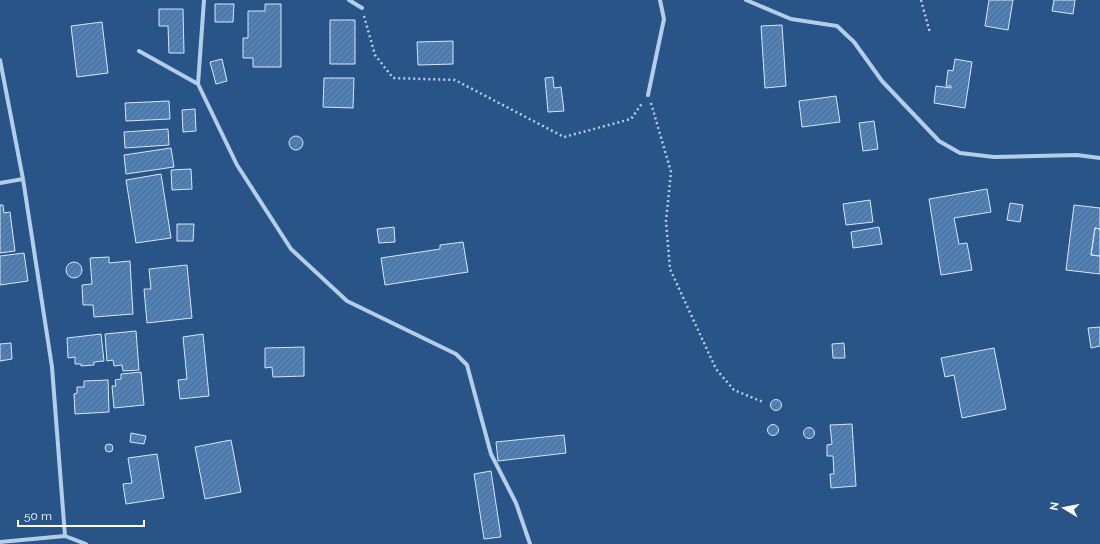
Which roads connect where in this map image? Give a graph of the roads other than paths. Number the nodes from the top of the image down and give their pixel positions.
1 (204, 0) edge
2 (349, 0) edge
3 (660, 0) edge
4 (746, 0) edge
5 (362, 8) road end
6 (139, 51) dead end
7 (0, 60) edge
8 (198, 84) junction
9 (648, 95) road end
10 (1100, 158) edge
11 (23, 179) junction
12 (0, 183) edge
13 (65, 536) junction
14 (0, 542) edge
15 (86, 544) edge
16 (530, 544) edge

1 - 8 street
2 - 5 street
3 - 9 street
4 - 10 street
6 - 8 street
7 - 11 street
8 - 16 street
11 - 12 street
11 - 13 street
13 - 14 street
13 - 15 street

